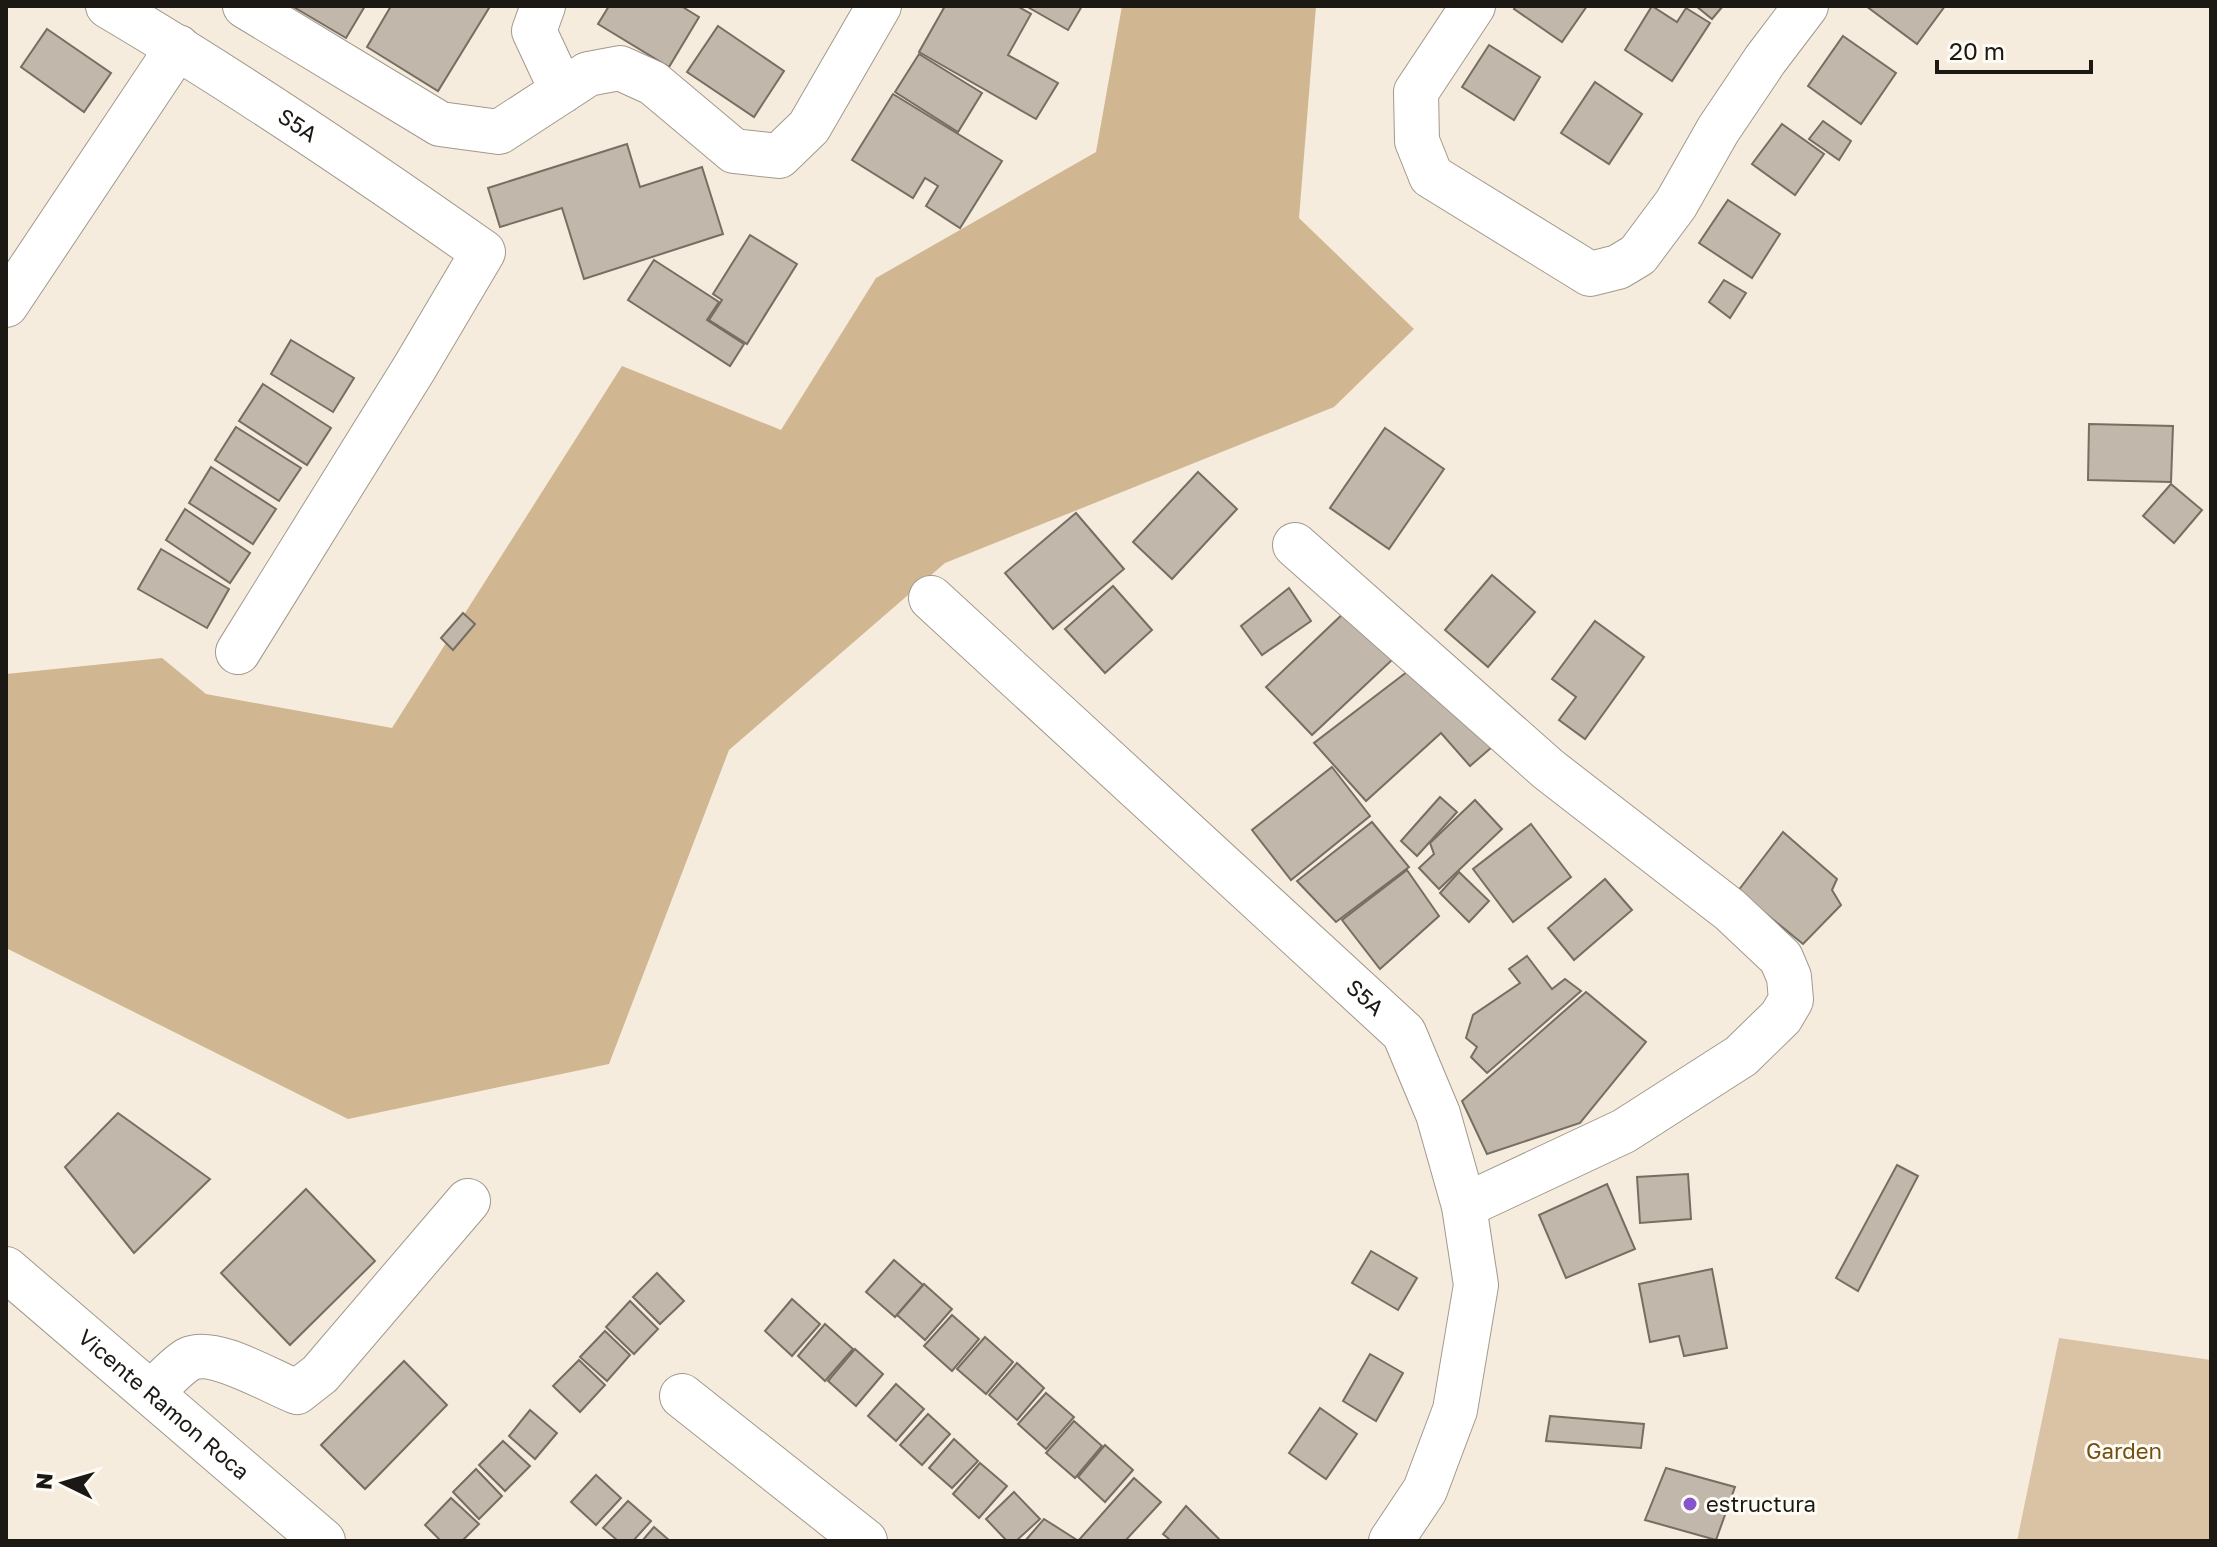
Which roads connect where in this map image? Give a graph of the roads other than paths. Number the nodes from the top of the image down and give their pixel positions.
1 (108, 6) edge
2 (245, 6) edge
3 (543, 6) edge
4 (879, 6) edge
5 (1473, 6) edge
6 (1806, 6) edge
7 (178, 47) junction
8 (562, 91) junction
9 (6, 305) edge
10 (1295, 545) dead end
11 (931, 598) dead end
12 (238, 652) dead end
13 (468, 1201) dead end
14 (1464, 1206) junction
15 (6, 1269) edge
16 (151, 1393) junction
17 (682, 1396) dead end
18 (323, 1541) edge
19 (865, 1541) edge
20 (1391, 1541) edge

1 - 7 street, S5A
2 - 8 street
3 - 8 street
4 - 8 street
5 - 6 street
7 - 9 street
7 - 12 street, S5A
10 - 14 street
11 - 14 street, S5A
13 - 16 street
14 - 20 street, S5A
15 - 16 street, Vicente Ramon Roca
16 - 18 street, Vicente Ramon Roca
17 - 19 street

